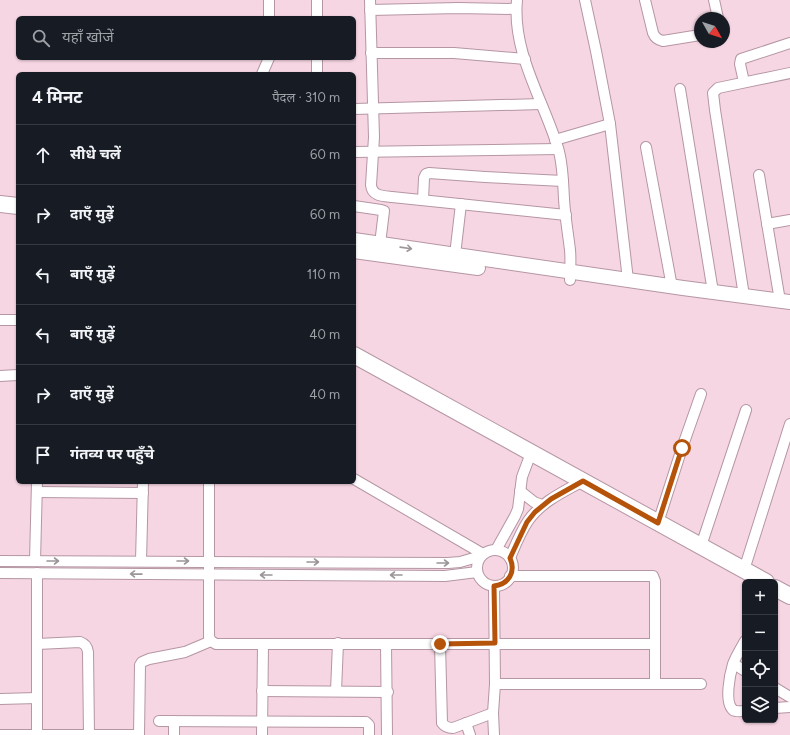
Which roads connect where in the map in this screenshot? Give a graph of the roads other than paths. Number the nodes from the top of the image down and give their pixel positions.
1 (269, 0) edge
2 (317, 0) edge
3 (370, 0) edge
4 (585, 0) edge
5 (645, 0) edge
6 (714, 0) edge
7 (516, 5) edge
8 (370, 10) junction
9 (717, 12) edge
10 (269, 16) edge
11 (317, 16) edge
12 (694, 36) edge
13 (790, 43) edge
14 (371, 53) junction
15 (525, 58) junction
16 (268, 60) edge
17 (317, 60) edge
18 (263, 72) edge
19 (318, 72) edge
20 (790, 74) edge
21 (744, 82) junction
22 (680, 89) dead end
23 (541, 104) junction
24 (372, 108) junction
25 (356, 109) edge
26 (610, 124) junction
27 (557, 144) junction
28 (646, 147) dead end
29 (356, 152) edge
30 (373, 152) junction
31 (759, 175) dead end
32 (563, 181) junction
33 (423, 200) junction
34 (0, 204) edge
35 (461, 204) junction
36 (16, 206) edge
37 (356, 206) edge
38 (566, 215) junction
39 (790, 220) edge
40 (767, 224) junction
41 (356, 240) edge
42 (380, 244) junction
43 (356, 251) edge
44 (455, 255) junction
45 (570, 276) junction
46 (628, 280) junction
47 (672, 287) junction
48 (713, 292) junction
49 (744, 296) junction
50 (787, 304) edge
51 (0, 320) edge
52 (16, 320) edge
53 (356, 356) edge
54 (0, 376) edge
55 (16, 376) edge
56 (701, 394) dead end
57 (746, 410) dead end
58 (790, 424) edge
59 (531, 453) junction
60 (356, 480) edge
61 (583, 481) junction
62 (143, 484) edge
63 (209, 484) edge
64 (37, 487) edge
65 (92, 487) edge
66 (520, 491) junction
67 (143, 493) junction
68 (542, 505) junction
69 (658, 523) junction
70 (701, 546) junction
71 (496, 550) junction
72 (482, 555) junction
73 (510, 558) junction
74 (0, 561) edge
75 (35, 561) junction
76 (142, 561) junction
77 (209, 561) junction
78 (744, 570) junction
79 (477, 572) junction
80 (0, 573) edge
81 (37, 573) junction
82 (209, 575) junction
83 (510, 576) junction
84 (759, 579) edge
85 (494, 586) junction
86 (778, 590) edge
87 (790, 596) edge
88 (211, 640) junction
89 (495, 643) junction
90 (37, 644) junction
91 (263, 644) junction
92 (338, 644) junction
93 (386, 644) junction
94 (440, 644) junction
95 (655, 644) junction
96 (742, 647) edge
97 (734, 664) junction
98 (742, 669) edge
99 (495, 684) junction
100 (655, 684) junction
101 (700, 684) dead end
102 (778, 690) edge
103 (262, 691) junction
104 (336, 691) junction
105 (388, 692) junction
106 (790, 697) edge
107 (37, 698) junction
108 (0, 699) edge
109 (790, 707) edge
110 (778, 708) edge
111 (742, 711) edge
112 (493, 713) junction
113 (159, 721) dead end
114 (174, 721) junction
115 (262, 722) junction
116 (466, 723) junction
117 (0, 735) edge
118 (37, 735) edge
119 (89, 735) edge
120 (139, 735) edge
121 (174, 735) edge
122 (262, 735) edge
123 (369, 735) edge
124 (387, 735) edge
125 (470, 735) edge
126 (494, 735) edge

1 - 10 street
2 - 11 street
3 - 8 street
4 - 26 street
5 - 12 street
6 - 9 street
7 - 8 street
7 - 15 street
8 - 14 street
13 - 21 street
14 - 15 street
14 - 24 street
15 - 23 street
16 - 18 street
17 - 19 street
20 - 21 street
21 - 49 street
22 - 48 street
23 - 24 street
23 - 27 street
24 - 25 street
24 - 30 street
26 - 27 street
26 - 46 street
27 - 30 street
27 - 32 street
28 - 47 street
29 - 30 street
30 - 33 street
31 - 40 street
32 - 33 street
32 - 38 street
33 - 35 street
34 - 36 main road
35 - 38 street
35 - 44 street
37 - 42 street
38 - 45 street
39 - 40 street
40 - 50 street
41 - 42 street
42 -> 44 street
43 - 45 street
44 - 45 street
45 - 46 street
45 - 50 street
46 - 47 street
47 - 48 street
48 - 49 street
49 - 50 street
51 - 52 street
53 - 59 main road
54 - 55 street
56 - 69 street
57 - 70 street
58 - 78 street
59 - 61 main road
59 - 66 street
60 - 72 street
61 - 68 street
61 - 69 main road
62 - 67 street
63 - 77 street
64 - 65 street
64 - 75 street
65 - 67 street
66 - 68 street
66 - 71 street
67 - 76 street
68 - 73 street
69 - 70 main road
70 - 78 main road
71 - 72 street
71 - 73 street
77 -> 72 street
72 - 79 street
73 - 83 street
74 - 75 street
75 -> 76 street
76 -> 77 street
77 - 82 street
78 - 84 main road
79 -> 82 street
79 - 85 street
80 - 81 street
82 -> 81 street
81 - 90 street
82 - 88 street
83 - 85 street
83 - 95 street
85 - 89 street
86 - 87 main road
88 - 91 street
88 - 120 street
89 - 94 street
89 - 95 street
89 - 99 street
90 - 107 street
90 - 119 street
91 - 92 street
91 - 103 street
92 - 93 street
92 - 104 street
93 - 94 street
93 - 105 street
94 - 116 street
95 - 100 street
96 - 97 street
97 - 98 street
97 - 111 street
99 - 100 street
99 - 112 street
100 - 101 street
102 - 106 street
103 - 104 street
103 - 115 street
104 - 105 street
105 - 124 street
107 - 108 street
107 - 118 street
109 - 110 street
112 - 116 street
112 - 126 street
113 - 114 street
114 - 115 street
114 - 121 street
115 - 122 street
115 - 123 street
116 - 125 street
117 - 118 street
118 - 119 street
119 - 120 street

